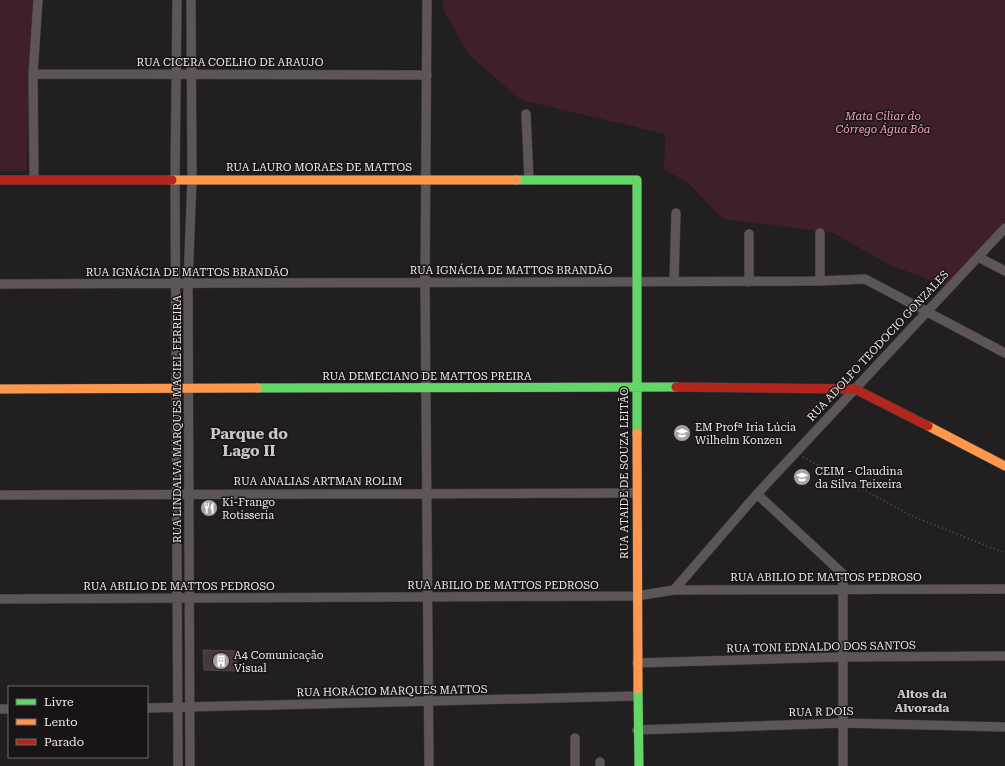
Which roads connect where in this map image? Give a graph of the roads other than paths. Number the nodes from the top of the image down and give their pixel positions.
1 (38, 0) edge
2 (177, 0) edge
3 (191, 0) edge
4 (427, 0) edge
5 (33, 74) junction
6 (177, 74) junction
7 (193, 74) junction
8 (427, 75) junction
9 (526, 114) dead end
10 (34, 179) junction
11 (175, 179) junction
12 (192, 179) junction
13 (0, 180) edge
14 (427, 180) junction
15 (529, 180) junction
16 (637, 180) joint
17 (676, 213) dead end
18 (1005, 228) edge
19 (820, 233) dead end
20 (749, 234) dead end
21 (978, 257) junction
22 (1005, 271) edge
23 (820, 281) junction
24 (674, 282) junction
25 (749, 282) junction
26 (0, 284) edge
27 (176, 284) junction
28 (188, 284) junction
29 (425, 286) junction
30 (636, 286) junction
31 (925, 312) junction
32 (1005, 353) edge
33 (858, 385) junction
34 (635, 387) junction
35 (425, 388) junction
36 (0, 389) edge
37 (176, 389) junction
38 (193, 389) junction
39 (1005, 466) edge
40 (426, 490) junction
41 (760, 492) junction
42 (178, 493) junction
43 (190, 493) junction
44 (636, 493) junction
45 (0, 495) edge
46 (845, 589) junction
47 (1005, 589) edge
48 (674, 590) junction
49 (637, 596) junction
50 (427, 597) junction
51 (178, 598) junction
52 (190, 598) junction
53 (0, 599) edge
54 (1005, 656) edge
55 (842, 657) junction
56 (637, 663) junction
57 (637, 696) junction
58 (428, 702) junction
59 (148, 708) edge
60 (178, 708) junction
61 (190, 708) junction
62 (844, 723) junction
63 (1005, 727) edge
64 (637, 730) junction
65 (575, 738) dead end
66 (178, 766) edge
67 (190, 766) edge
68 (429, 766) edge
69 (575, 766) edge
70 (639, 766) edge
71 (844, 766) edge

1 - 5 street
2 - 6 street, RUA LINDALVA MARQUES MACIEL FERREIRA
3 - 7 street, RUA LINDALVA MARQUES MACIEL FERREIRA
4 - 8 street
5 - 6 street, RUA CICERA COELHO DE ARAUJO
5 - 10 street
6 - 7 street, RUA CICERA COELHO DE ARAUJO
6 - 11 street, RUA LINDALVA MARQUES MACIEL FERREIRA
7 - 8 street, RUA CICERA COELHO DE ARAUJO
7 - 12 street, RUA LINDALVA MARQUES MACIEL FERREIRA
8 - 14 street
9 - 15 street
10 - 11 street, RUA LAURO MORAES DE MATTOS
10 - 13 street, RUA LAURO MORAES DE MATTOS
11 - 12 street, RUA LAURO MORAES DE MATTOS
11 - 27 street, RUA LINDALVA MARQUES MACIEL FERREIRA
12 - 14 street, RUA LAURO MORAES DE MATTOS
12 - 28 street, RUA LINDALVA MARQUES MACIEL FERREIRA
14 - 15 street, RUA LAURO MORAES DE MATTOS
14 - 29 street
15 - 16 street, RUA LAURO MORAES DE MATTOS
16 - 30 street, RUA ATAIDE DE SOUZA LEITÃO
17 - 24 street
18 - 21 street, RUA ADOLFO TEODOCIO GONZALES
19 - 23 street
20 - 25 street
21 - 22 street
21 - 31 street, RUA ADOLFO TEODOCIO GONZALES
23 - 25 street, RUA IGNÁCIA DE MATTOS BRANDÃO
23 - 31 street, RUA IGNÁCIA DE MATTOS BRANDÃO
24 - 25 street, RUA IGNÁCIA DE MATTOS BRANDÃO
24 - 30 street, RUA IGNÁCIA DE MATTOS BRANDÃO
26 - 27 street, RUA IGNÁCIA DE MATTOS BRANDÃO
27 - 28 street, RUA IGNÁCIA DE MATTOS BRANDÃO
27 - 37 street, RUA LINDALVA MARQUES MACIEL FERREIRA
28 - 29 street, RUA IGNÁCIA DE MATTOS BRANDÃO
28 - 38 street, RUA LINDALVA MARQUES MACIEL FERREIRA
29 - 30 street, RUA IGNÁCIA DE MATTOS BRANDÃO
29 - 35 street
30 - 34 street, RUA ATAIDE DE SOUZA LEITÃO
31 - 32 street, RUA IGNÁCIA DE MATTOS BRANDÃO
31 - 33 street, RUA ADOLFO TEODOCIO GONZALES
33 - 34 street, RUA DEMECIANO DE MATTOS PREIRA
33 - 39 street
33 - 41 street, RUA ADOLFO TEODOCIO GONZALES
34 - 35 street, RUA DEMECIANO DE MATTOS PREIRA
34 - 44 street, RUA ATAIDE DE SOUZA LEITÃO
35 - 38 street, RUA DEMECIANO DE MATTOS PREIRA
35 - 40 street
36 - 37 street, RUA DEMECIANO DE MATTOS PREIRA
37 - 38 street, RUA DEMECIANO DE MATTOS PREIRA
37 - 42 street, RUA LINDALVA MARQUES MACIEL FERREIRA
38 - 43 street, RUA LINDALVA MARQUES MACIEL FERREIRA
40 - 43 street, RUA ANALIAS ARTMAN ROLIM
40 - 44 street, RUA ANALIAS ARTMAN ROLIM
40 - 50 street
41 - 46 street
41 - 48 street, RUA ADOLFO TEODOCIO GONZALES
42 - 43 street, RUA ANALIAS ARTMAN ROLIM
42 - 45 street, RUA ANALIAS ARTMAN ROLIM
42 - 51 street, RUA LINDALVA MARQUES MACIEL FERREIRA
43 - 52 street, RUA LINDALVA MARQUES MACIEL FERREIRA
44 - 49 street, RUA ATAIDE DE SOUZA LEITÃO
46 - 47 street, RUA ABILIO DE MATTOS PEDROSO
46 - 48 street, RUA ABILIO DE MATTOS PEDROSO
46 - 55 street
48 - 49 street, RUA ABILIO DE MATTOS PEDROSO
49 - 50 street, RUA ABILIO DE MATTOS PEDROSO
49 - 56 street, RUA ATAIDE DE SOUZA LEITÃO
50 - 52 street, RUA ABILIO DE MATTOS PEDROSO
50 - 58 street
51 - 52 street, RUA ABILIO DE MATTOS PEDROSO
51 - 53 street, RUA ABILIO DE MATTOS PEDROSO
51 - 60 street, RUA LINDALVA MARQUES MACIEL FERREIRA
52 - 61 street, RUA LINDALVA MARQUES MACIEL FERREIRA
54 - 55 street, RUA TONI EDNALDO DOS SANTOS
55 - 56 street, RUA TONI EDNALDO DOS SANTOS
55 - 62 street
56 - 57 street, RUA ATAIDE DE SOUZA LEITÃO
57 - 58 street, RUA HORÁCIO MARQUES MATTOS
57 - 64 street, RUA ATAIDE DE SOUZA LEITÃO
58 - 61 street, RUA HORÁCIO MARQUES MATTOS
58 - 68 street
59 - 60 street, RUA HORÁCIO MARQUES MATTOS
60 - 61 street, RUA HORÁCIO MARQUES MATTOS
60 - 66 street, RUA LINDALVA MARQUES MACIEL FERREIRA
61 - 67 street, RUA LINDALVA MARQUES MACIEL FERREIRA
62 - 63 street, RUA R DOIS
62 - 64 street, RUA R DOIS
62 - 71 street
64 - 70 street, RUA ATAIDE DE SOUZA LEITÃO
65 - 69 street

